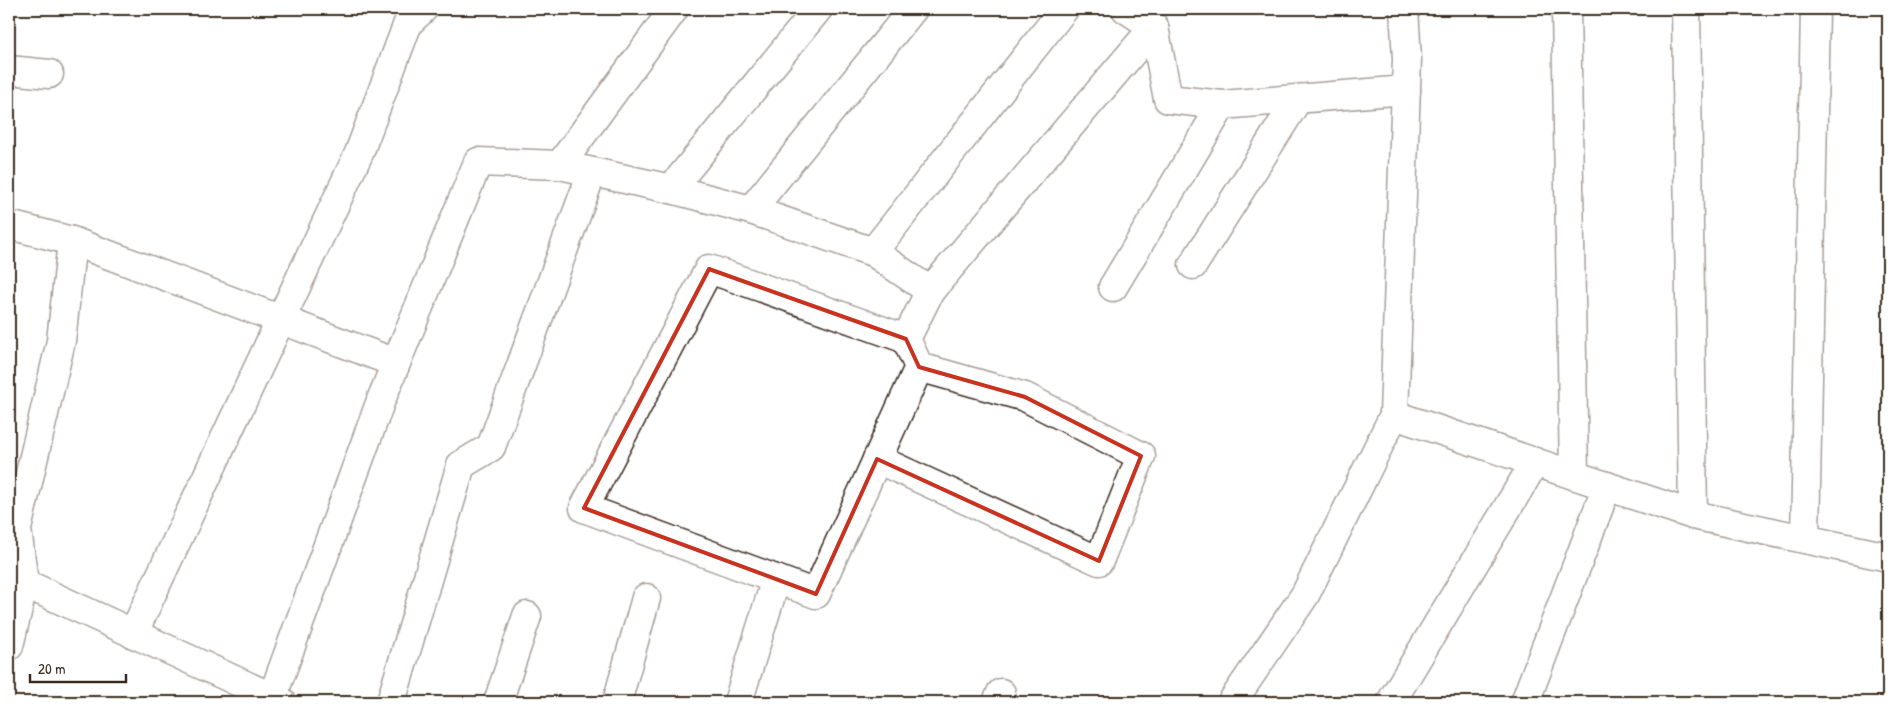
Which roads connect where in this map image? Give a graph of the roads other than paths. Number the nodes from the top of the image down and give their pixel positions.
1 (423, 9) edge
2 (674, 9) edge
3 (818, 9) edge
4 (913, 9) edge
5 (1064, 9) edge
6 (1126, 9) edge
7 (1404, 9) edge
8 (1566, 9) edge
9 (1686, 9) edge
10 (1815, 9) edge
11 (1154, 27) junction
12 (9, 70) edge
13 (49, 74) dead end
14 (1406, 90) junction
15 (1298, 99) junction
16 (1222, 105) junction
17 (560, 165) junction
18 (592, 172) junction
19 (671, 189) junction
20 (751, 210) junction
21 (9, 225) edge
22 (72, 241) junction
23 (873, 252) junction
24 (1193, 266) dead end
25 (1113, 287) dead end
26 (930, 291) junction
27 (280, 319) junction
28 (906, 340) junction
29 (396, 363) junction
30 (919, 366) junction
31 (1394, 415) junction
32 (877, 459) junction
33 (1535, 462) junction
34 (1574, 475) junction
35 (1607, 486) junction
36 (1694, 514) junction
37 (1805, 539) junction
38 (1888, 557) edge
39 (776, 579) junction
40 (24, 583) junction
41 (646, 598) dead end
42 (527, 616) dead end
43 (133, 634) junction
44 (9, 646) edge
45 (277, 700) edge
46 (391, 702) edge
47 (498, 702) edge
48 (617, 702) edge
49 (738, 702) edge
50 (1232, 702) edge
51 (1391, 702) edge
52 (1524, 702) edge

1 - 27 street
2 - 17 street
3 - 19 street
4 - 20 street
5 - 23 street
6 - 11 street
7 - 14 street
8 - 34 street
9 - 36 street
10 - 37 street
11 - 16 street
11 - 26 street
12 - 13 street
14 - 15 street
14 - 31 street
15 - 16 street
15 - 24 street
16 - 25 street
17 - 18 street
17 - 29 street
18 - 19 street
18 - 46 street
19 - 20 street
20 - 23 street
21 - 22 street
22 - 27 street
22 - 40 street
23 - 26 street
26 - 28 street
27 - 29 street
27 - 43 street
28 - 30 street
28 - 39 street
29 - 45 street
30 - 32 street
30 - 32 street
31 - 33 street
31 - 50 street
32 - 39 street
33 - 34 street
33 - 51 street
34 - 35 street
35 - 36 street
35 - 52 street
36 - 37 street
37 - 38 street
39 - 49 street
40 - 43 street
40 - 44 street
41 - 48 street
42 - 47 street
43 - 45 street

